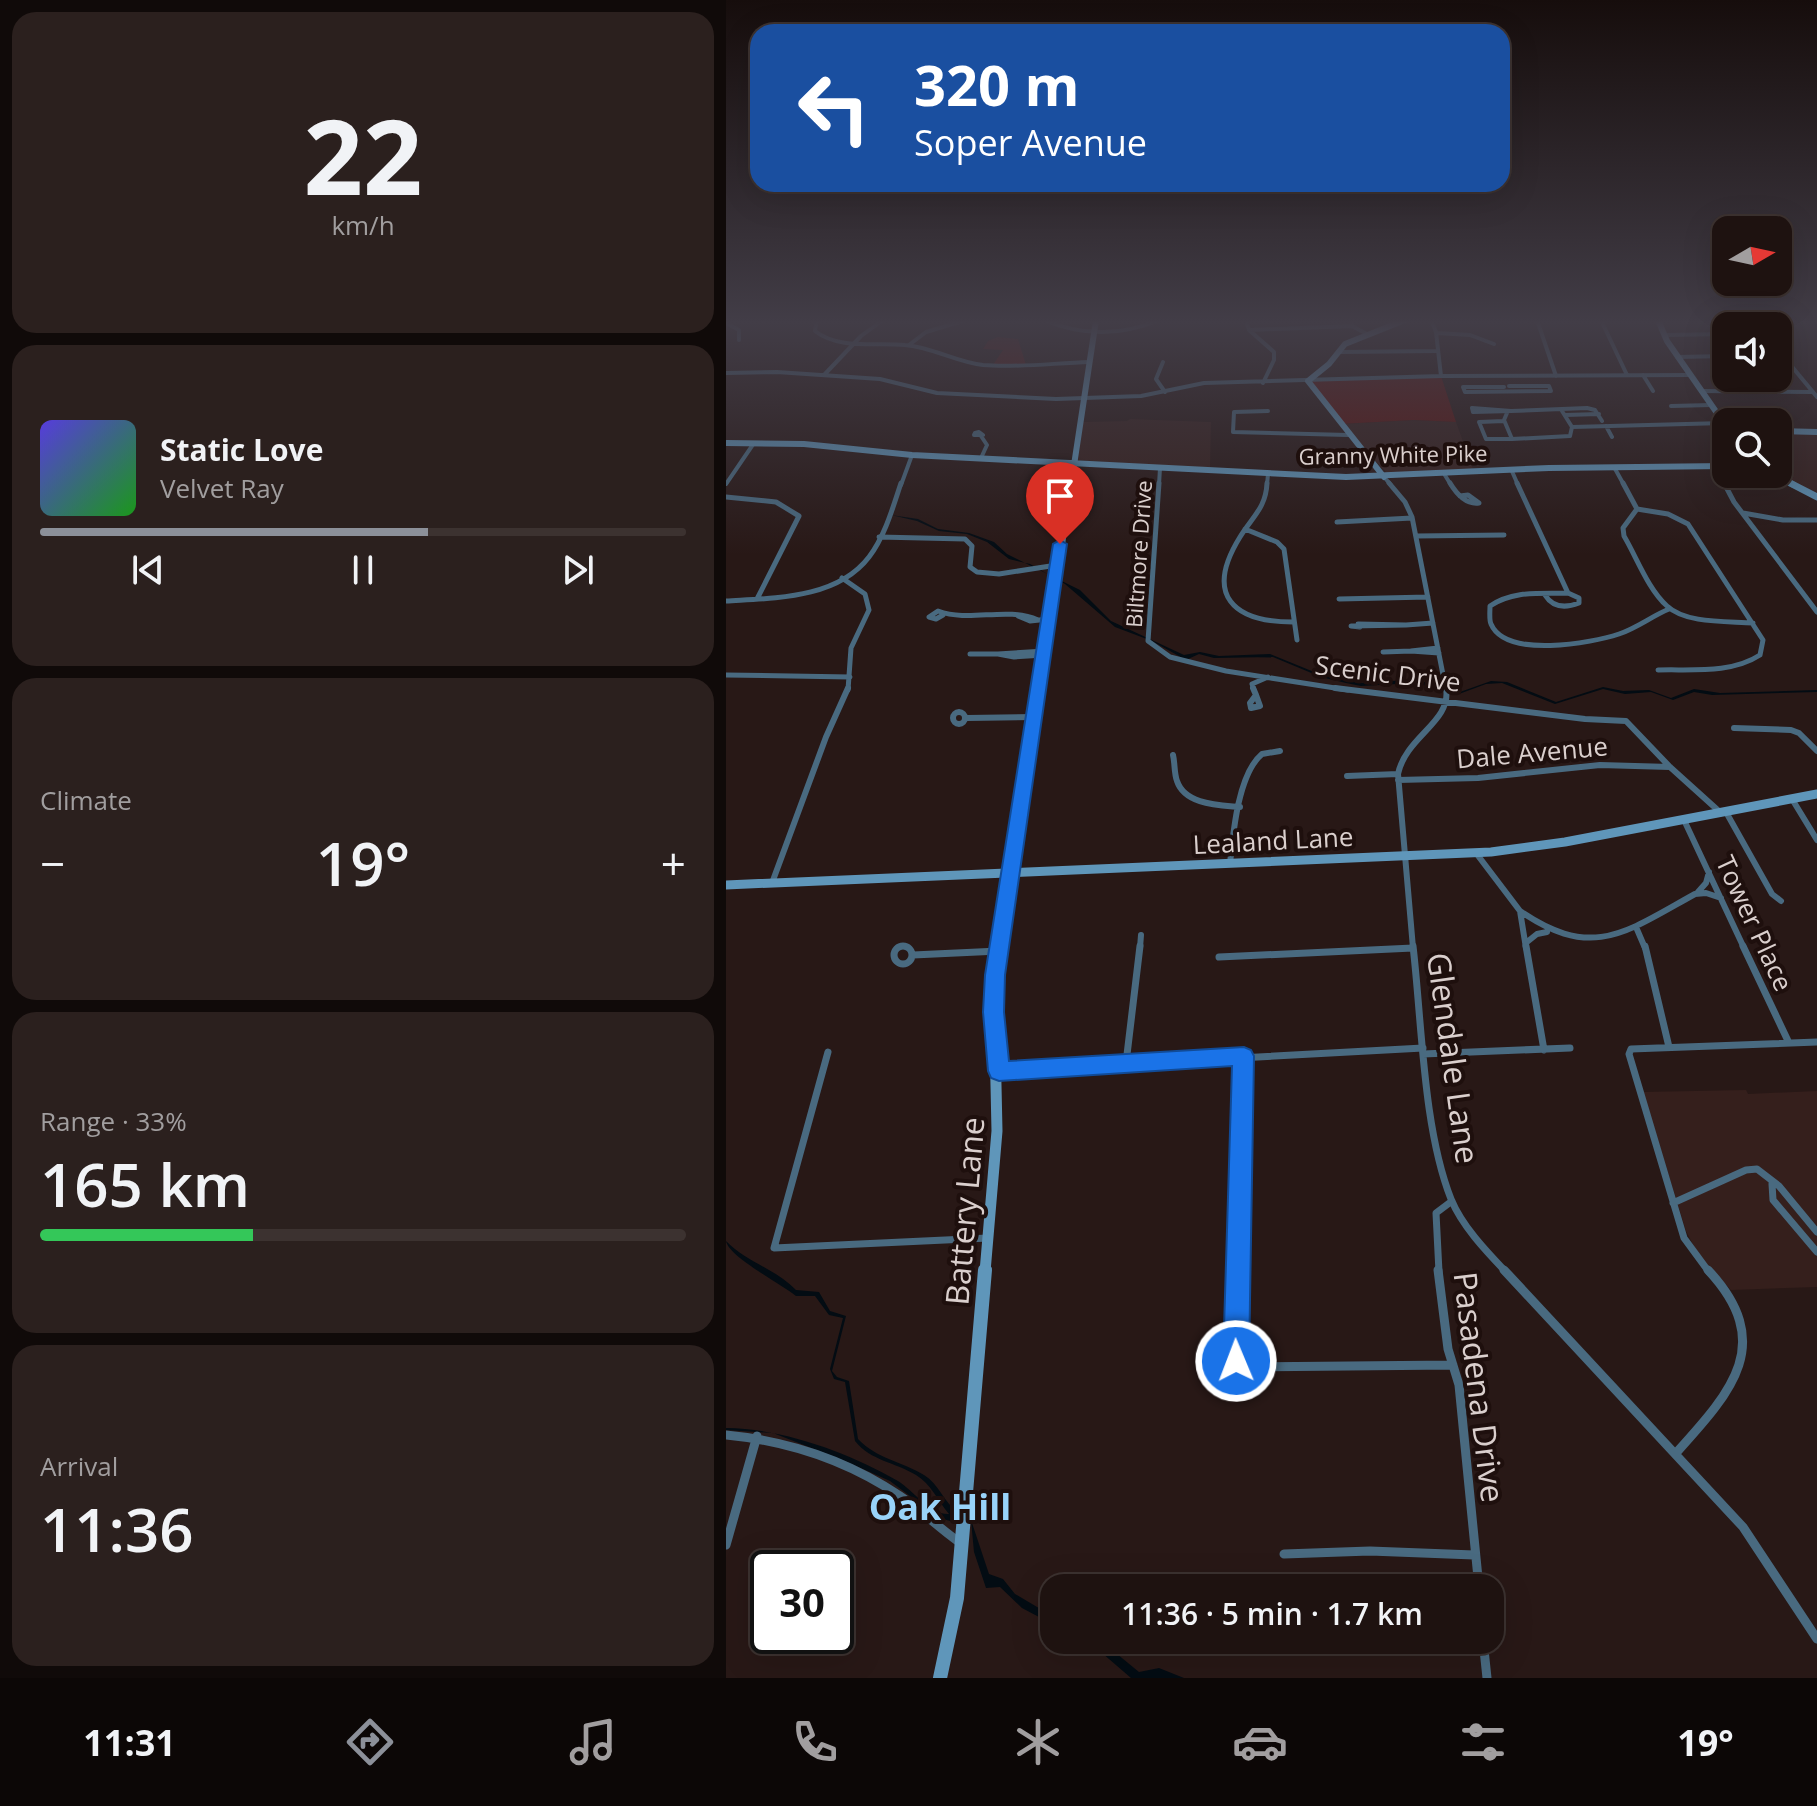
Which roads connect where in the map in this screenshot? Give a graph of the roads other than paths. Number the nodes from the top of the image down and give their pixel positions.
1 (1063, 398) edge
2 (1099, 398) edge
3 (1319, 398) edge
4 (1509, 398) edge
5 (1706, 398) edge
6 (1083, 399) junction
7 (1671, 405) dead end
8 (1711, 405) junction
9 (1713, 408) edge
10 (1268, 411) dead end
11 (1512, 411) junction
12 (1563, 413) junction
13 (1504, 421) junction
14 (1602, 421) dead end
15 (1291, 424) dead end
16 (1712, 424) edge
17 (1606, 426) junction
18 (1572, 427) junction
19 (1792, 431) edge
20 (1817, 432) edge
21 (1290, 434) junction
22 (1348, 435) junction
23 (981, 436) dead end
24 (1612, 437) dead end
25 (1512, 439) junction
26 (726, 443) edge
27 (754, 443) junction
28 (1075, 453) junction
29 (912, 455) junction
30 (981, 458) junction
31 (1058, 462) junction
32 (1073, 463) junction
33 (1712, 466) edge
34 (1614, 467) junction
35 (1160, 468) junction
36 (1511, 469) junction
37 (1443, 472) junction
38 (1268, 474) junction
39 (1384, 477) junction
40 (726, 484) edge
41 (1792, 484) edge
42 (1728, 488) edge
43 (1460, 496) dead end
44 (726, 497) edge
45 (1817, 497) edge
46 (1637, 509) junction
47 (1743, 513) junction
48 (1412, 518) junction
49 (1814, 520) edge
50 (1337, 522) dead end
51 (1817, 527) edge
52 (1245, 529) junction
53 (1504, 535) dead end
54 (1416, 536) junction
55 (879, 537) junction
56 (1056, 573) junction
57 (842, 578) junction
58 (1362, 590) dead end
59 (1568, 593) junction
60 (1545, 595) junction
61 (1428, 597) junction
62 (757, 599) junction
63 (1339, 599) dead end
64 (1365, 599) junction
65 (726, 601) edge
66 (1367, 606) dead end
67 (1669, 609) junction
68 (1817, 612) edge
69 (943, 615) dead end
70 (1044, 619) junction
71 (1293, 622) junction
72 (1433, 623) junction
73 (1753, 623) junction
74 (1359, 626) dead end
75 (1148, 639) joint
76 (1297, 640) dead end
77 (1438, 651) junction
78 (1383, 652) dead end
79 (1044, 653) junction
80 (970, 654) dead end
81 (1658, 670) dead end
82 (726, 675) edge
83 (850, 677) junction
84 (1268, 677) junction
85 (1257, 694) dead end
86 (1447, 697) junction
87 (1035, 717) junction
88 (967, 718) dead end
89 (1734, 728) dead end
90 (1280, 751) dead end
91 (1817, 751) edge
92 (1173, 755) dead end
93 (1670, 767) junction
94 (1347, 776) dead end
95 (1398, 777) junction
96 (1817, 794) edge
97 (1792, 799) junction
98 (1240, 807) junction
99 (1724, 812) junction
100 (1684, 820) junction
101 (1817, 840) edge
102 (1476, 853) junction
103 (1405, 856) junction
104 (1230, 864) junction
105 (1709, 872) junction
106 (1010, 873) junction
107 (772, 883) junction
108 (726, 885) edge
109 (1695, 894) junction
110 (1721, 898) junction
111 (1781, 901) dead end
112 (1520, 911) junction
113 (1636, 927) junction
114 (1551, 932) junction
115 (1141, 935) dead end
116 (1527, 942) junction
117 (1413, 948) junction
118 (999, 951) junction
119 (913, 955) dead end
120 (1219, 957) dead end
121 (1817, 1042) edge
122 (1789, 1043) junction
123 (1669, 1047) junction
124 (1570, 1048) dead end
125 (1544, 1050) junction
126 (1423, 1051) junction
127 (828, 1052) dead end
128 (1244, 1056) junction
129 (1126, 1063) junction
130 (999, 1071) junction
131 (1772, 1184) junction
132 (1452, 1201) junction
133 (1673, 1203) junction
134 (1817, 1232) edge
135 (988, 1238) junction
136 (1817, 1252) edge
137 (1453, 1365) junction
138 (726, 1435) edge
139 (757, 1436) junction
140 (1677, 1452) junction
141 (962, 1544) junction
142 (726, 1545) edge
143 (1284, 1554) dead end
144 (1474, 1555) junction
145 (1477, 1574) edge
146 (1817, 1639) edge
147 (1484, 1654) edge
148 (940, 1678) edge
149 (1487, 1678) edge

1 - 6 street
2 - 6 street
3 - 22 main road
4 - 11 street
5 - 8 main road
6 - 28 main road, Battery Lane
7 - 8 street
8 - 9 main road
10 - 21 street
11 - 11 street
11 - 12 street
11 - 13 street
12 - 14 street
12 - 18 street
13 - 25 street
13 - 25 street
15 - 21 street
16 - 17 street
17 - 18 street
17 - 24 street
18 - 25 street
19 - 20 main road
21 - 22 street
22 - 39 main road
23 - 30 street
26 - 27 main road, Granny White Pike
27 - 29 main road, Granny White Pike
27 - 40 street
28 - 31 main road
28 - 32 main road, Battery Lane
29 - 30 main road, Granny White Pike
29 - 55 street
30 - 31 main road, Granny White Pike
31 - 32 main road, Granny White Pike
32 - 35 main road, Granny White Pike
32 - 56 main road, Battery Lane
33 - 34 main road, Granny White Pike
34 - 36 main road, Granny White Pike
34 - 46 street
35 - 38 main road, Granny White Pike
35 - 75 street, Biltmore Drive
36 - 37 main road, Granny White Pike
36 - 59 street
37 - 39 main road, Granny White Pike
37 - 43 street
38 - 39 main road, Granny White Pike
38 - 52 street
39 - 48 street
41 - 45 main road
42 - 47 street
44 - 62 street
46 - 67 street
46 - 73 street
47 - 49 street
47 - 68 street
48 - 50 street
48 - 54 street
49 - 51 street
52 - 71 street
52 - 71 street
53 - 54 street
54 - 61 street
55 - 56 street
55 - 57 street
56 - 70 main road, Battery Lane
57 - 62 street
57 - 83 street
58 - 64 street
59 - 60 street
59 - 60 street
60 - 67 street
61 - 64 street
61 - 72 street
62 - 65 street
63 - 64 street
64 - 66 street
67 - 73 street
69 - 70 street
70 - 79 main road, Battery Lane
71 - 76 street
72 - 74 street
72 - 77 street
73 - 81 street
75 - 84 street, Scenic Drive
77 - 78 street
77 - 86 street
79 - 80 street
79 - 87 main road, Battery Lane
82 - 83 street
83 - 107 street
84 - 85 street
84 - 86 street, Scenic Drive
86 - 93 street, Scenic Drive
86 - 95 street
87 - 88 street
87 - 106 main road, Battery Lane
89 - 91 street
90 - 98 street
92 - 98 street
93 - 95 street, Dale Avenue
93 - 99 street
94 - 95 street, Dale Avenue
95 - 103 street, Glendale Lane
96 - 97 main road, Lealand Lane
97 - 99 main road, Lealand Lane
97 - 101 street
98 - 104 street
99 - 100 main road, Lealand Lane
99 - 111 street
100 - 102 main road, Lealand Lane
100 - 105 street, Tower Place
102 - 103 main road, Lealand Lane
102 - 112 street
103 - 104 main road, Lealand Lane
103 - 117 street, Glendale Lane
104 - 106 main road, Lealand Lane
105 - 109 street
105 - 110 street, Tower Place
106 - 107 main road, Lealand Lane
106 - 118 main road, Battery Lane
107 - 108 main road, Lealand Lane
109 - 110 street
109 - 113 street
110 - 122 street, Tower Place
112 - 114 street
112 - 116 street
113 - 114 street
113 - 123 street
114 - 116 street
115 - 129 street
116 - 125 street
117 - 120 street
117 - 126 street, Glendale Lane
118 - 119 street
118 - 130 main road, Battery Lane
121 - 122 street
122 - 123 street
123 - 133 street
124 - 125 street
125 - 126 street
126 - 128 street
126 - 132 street, Glendale Lane
127 - 135 street
128 - 129 street
128 - 137 street
129 - 130 street
130 - 135 main road, Battery Lane
131 - 133 street
131 - 134 street
131 - 136 street
132 - 137 street, Pasadena Drive
132 - 140 street, Glendale Lane
133 - 140 street
135 - 141 main road, Battery Lane
137 - 144 street, Pasadena Drive
138 - 139 street
139 - 141 street
139 - 142 street
140 - 146 street, Glendale Lane
141 - 148 main road, Battery Lane
143 - 144 street
144 - 145 street, Pasadena Drive
147 - 149 street

